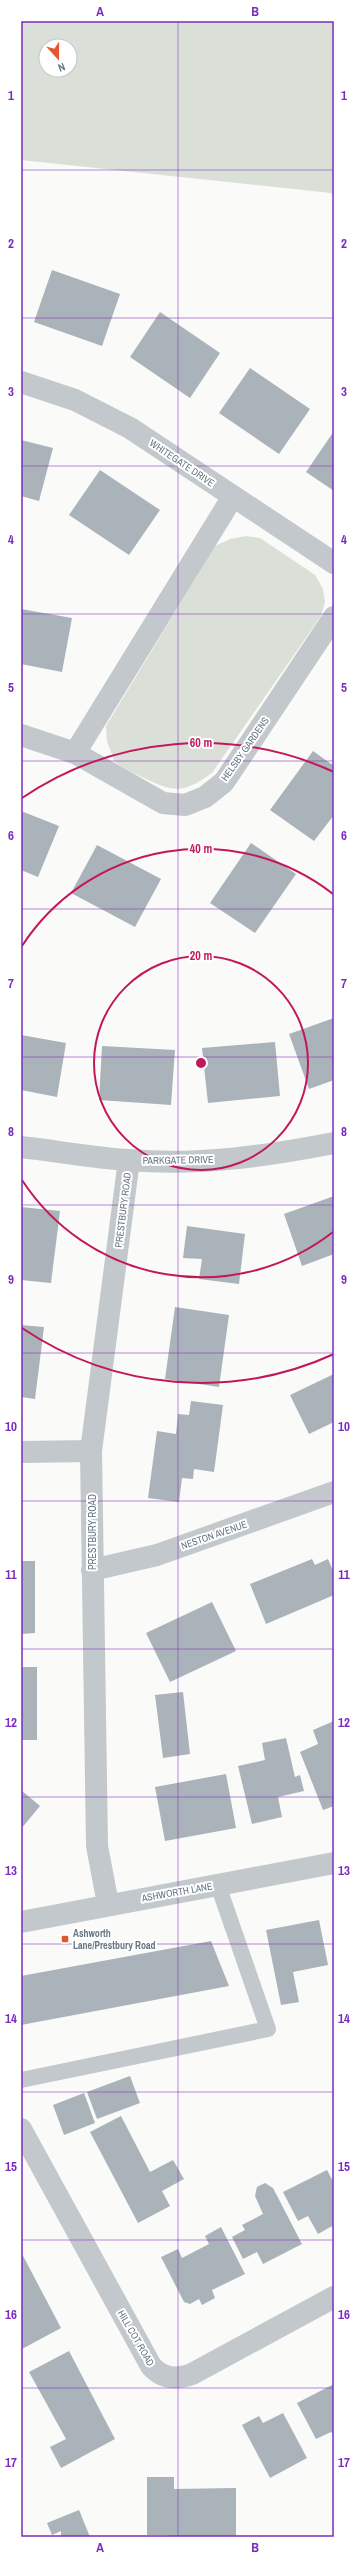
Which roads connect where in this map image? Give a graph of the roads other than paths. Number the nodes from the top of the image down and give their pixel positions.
1 (21, 382) edge
2 (232, 498) junction
3 (334, 563) edge
4 (334, 617) edge
5 (21, 735) edge
6 (75, 753) junction
7 (334, 1143) edge
8 (21, 1147) edge
9 (130, 1160) junction
10 (91, 1451) junction
11 (21, 1452) edge
12 (334, 1492) edge
13 (92, 1570) junction
14 (334, 1863) edge
15 (218, 1885) junction
16 (108, 1904) junction
17 (21, 1922) edge
18 (21, 2080) edge
19 (21, 2129) edge
20 (334, 2297) edge

1 - 2 street, WHITEGATE DRIVE
2 - 3 street, WHITEGATE DRIVE
2 - 6 street
4 - 6 street, HELSBY GARDENS
5 - 6 street, HELSBY GARDENS
7 - 9 street, PARKGATE DRIVE
8 - 9 street, PARKGATE DRIVE
9 - 10 street, PRESTBURY ROAD
10 - 11 street
10 - 13 street, PRESTBURY ROAD
12 - 13 street, NESTON AVENUE
13 - 16 street, PRESTBURY ROAD
14 - 15 street, ASHWORTH LANE
15 - 16 street, ASHWORTH LANE
15 - 18 lane
16 - 17 street, ASHWORTH LANE
19 - 20 street, HILL COT ROAD

